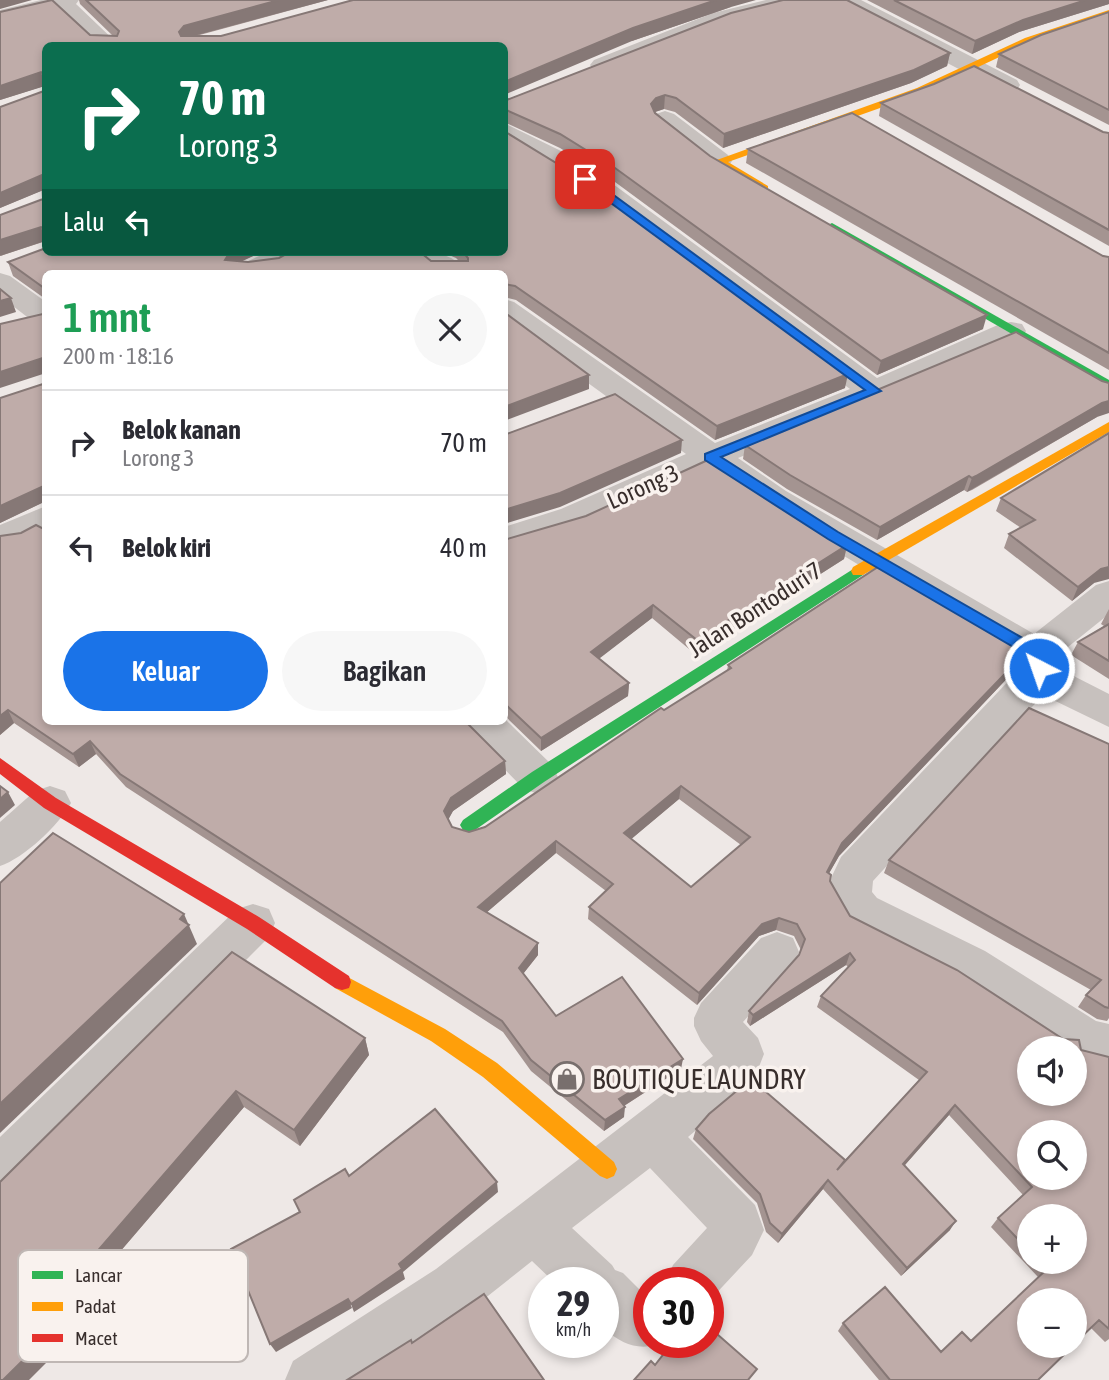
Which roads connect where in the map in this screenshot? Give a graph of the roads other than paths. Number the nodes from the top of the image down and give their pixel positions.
1 (793, 0) edge
2 (844, 0) edge
3 (65, 1) edge
4 (9, 9) edge
5 (1109, 13) edge
6 (105, 42) edge
7 (973, 66) junction
8 (576, 74) edge
9 (1031, 96) edge
10 (854, 115) junction
11 (665, 119) edge
12 (878, 129) edge
13 (508, 133) edge
14 (728, 158) junction
15 (781, 198) edge
16 (816, 217) edge
17 (428, 256) edge
18 (285, 261) edge
19 (255, 270) edge
20 (449, 270) edge
21 (0, 282) edge
22 (508, 312) edge
23 (42, 314) edge
24 (42, 317) edge
25 (11, 325) edge
26 (1011, 331) junction
27 (1109, 386) edge
28 (874, 391) junction
29 (1109, 426) edge
30 (710, 457) junction
31 (42, 520) edge
32 (0, 537) edge
33 (508, 539) edge
34 (875, 560) junction
35 (1109, 594) edge
36 (1036, 665) junction
37 (1109, 712) edge
38 (486, 725) edge
39 (0, 765) edge
40 (538, 777) junction
41 (50, 803) junction
42 (469, 825) dead end
43 (0, 848) edge
44 (253, 923) junction
45 (777, 953) dead end
46 (1109, 1046) edge
47 (652, 1135) junction
48 (607, 1169) junction
49 (0, 1171) edge
50 (534, 1228) junction
51 (577, 1267) edge
52 (706, 1267) edge
53 (619, 1306) edge
54 (633, 1318) edge
55 (312, 1380) edge

1 - 8 street
2 - 7 street
3 - 4 street
3 - 6 street
5 - 7 street
7 - 9 street
7 - 10 street
10 - 12 street
10 - 14 street
11 - 14 street
13 - 28 street
14 - 15 street
16 - 26 street
17 - 20 street
18 - 19 street
21 - 23 street
22 - 30 street
24 - 25 street
26 - 27 street
26 - 28 street, Lorong 3
28 - 30 street, Lorong 3
29 - 34 street, Jalan Bontoduri 7
30 - 33 street, Lorong 3
30 - 34 street
31 - 32 street
34 - 36 street
34 - 40 street, Jalan Bontoduri 7
35 - 36 street
36 - 37 street
36 - 46 street
38 - 40 street
39 - 41 street
40 - 42 street, Jalan Bontoduri 7
41 - 43 street
41 - 44 street
44 - 48 street
44 - 49 street
45 - 47 street
47 - 48 street
47 - 52 street
48 - 50 street
50 - 51 street
50 - 55 street
53 - 54 street

